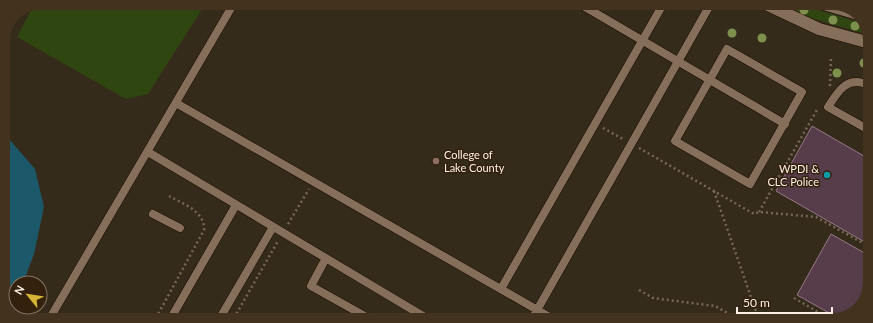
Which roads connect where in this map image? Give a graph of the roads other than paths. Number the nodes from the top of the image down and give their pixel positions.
1 (230, 10) edge
2 (590, 10) edge
3 (660, 10) edge
4 (707, 10) edge
5 (779, 10) edge
6 (643, 41) junction
7 (863, 41) edge
8 (678, 62) junction
9 (710, 80) junction
10 (863, 82) edge
11 (176, 103) junction
12 (785, 124) junction
13 (863, 127) edge
14 (148, 152) junction
15 (236, 205) junction
16 (153, 214) dead end
17 (273, 227) junction
18 (180, 228) dead end
19 (326, 258) junction
20 (501, 289) junction
21 (537, 310) junction
22 (56, 313) edge
23 (175, 313) edge
24 (223, 313) edge
25 (359, 313) edge
26 (412, 313) edge
27 (535, 313) edge
28 (542, 313) edge

1 - 11 lane
2 - 6 lane
3 - 6 lane
4 - 8 lane
5 - 7 street
6 - 8 lane
6 - 20 lane
8 - 9 lane
8 - 21 lane
9 - 12 lane
9 - 12 lane
9 - 12 lane
10 - 13 lane
11 - 14 lane
11 - 20 lane
14 - 15 lane
14 - 22 lane
15 - 17 lane
15 - 23 lane
16 - 18 lane
17 - 19 lane
17 - 24 lane
19 - 25 lane
19 - 26 lane
20 - 21 lane
21 - 27 lane
21 - 28 lane

